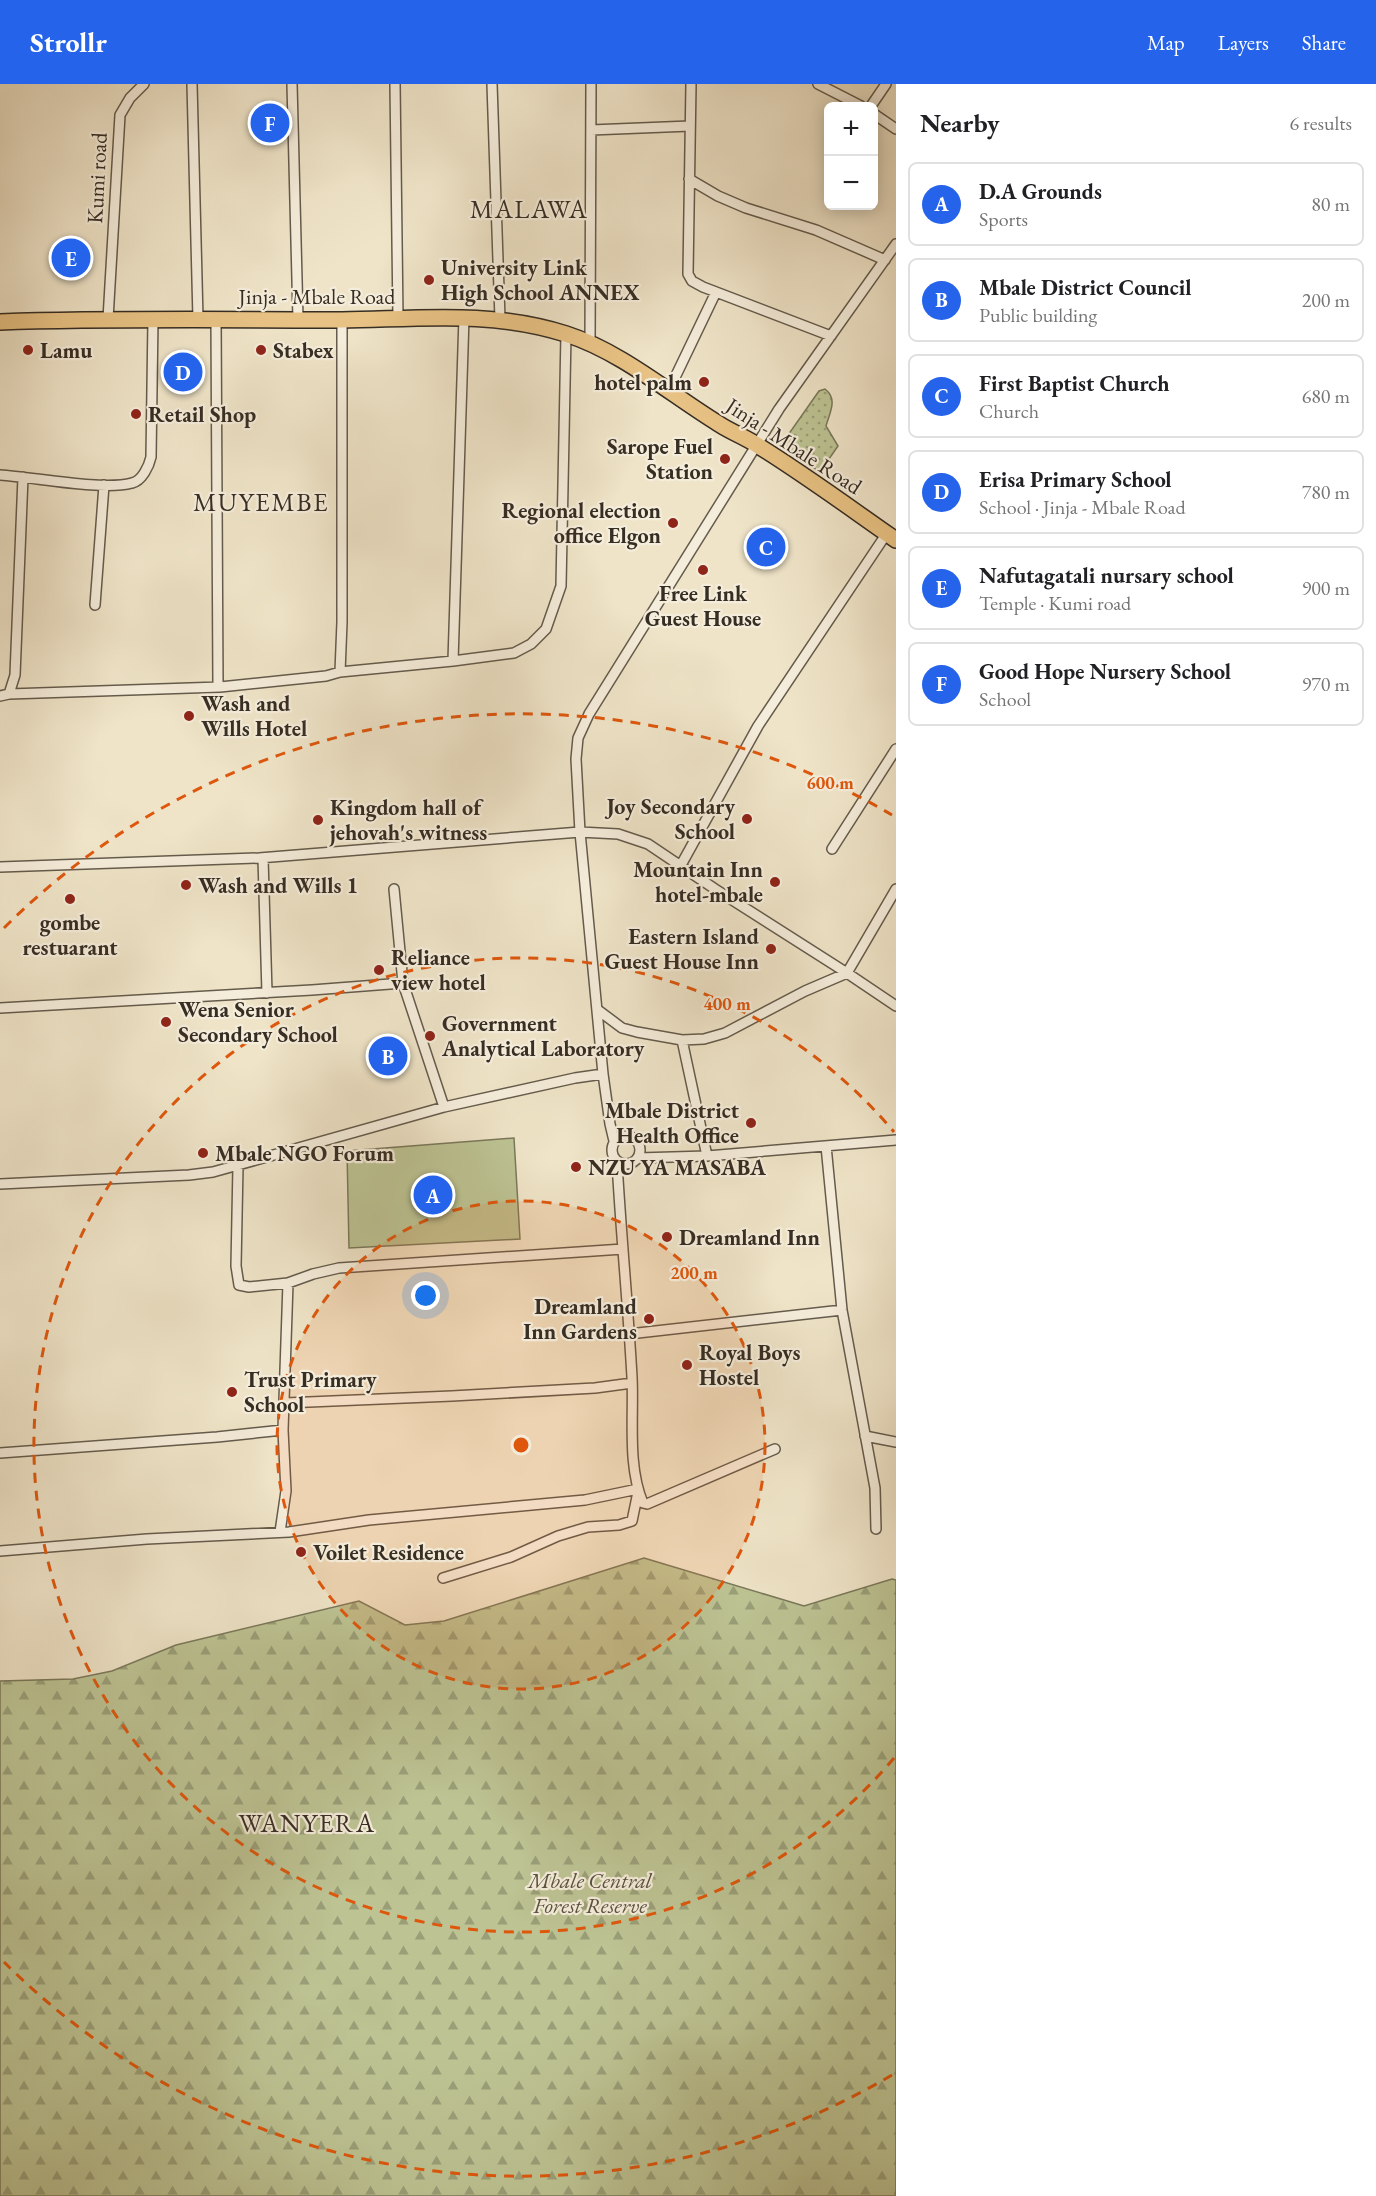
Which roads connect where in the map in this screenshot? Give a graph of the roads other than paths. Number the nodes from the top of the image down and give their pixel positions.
1 (144, 84) edge
2 (192, 84) edge
3 (292, 84) edge
4 (394, 84) edge
5 (492, 84) edge
6 (591, 84) edge
7 (691, 84) edge
8 (818, 84) edge
9 (886, 84) edge
10 (853, 102) edge
11 (874, 102) edge
12 (878, 117) edge
13 (690, 126) junction
14 (896, 129) edge
15 (591, 130) junction
16 (689, 179) junction
17 (896, 244) edge
18 (885, 260) junction
19 (716, 292) junction
20 (464, 317) junction
21 (398, 318) junction
22 (108, 319) junction
23 (153, 319) junction
24 (198, 319) junction
25 (216, 319) junction
26 (298, 319) junction
27 (500, 319) junction
28 (342, 320) junction
29 (0, 322) edge
30 (566, 334) junction
31 (831, 336) junction
32 (590, 343) junction
33 (669, 390) junction
34 (756, 444) junction
35 (0, 475) edge
36 (23, 477) junction
37 (104, 485) junction
38 (891, 536) edge
39 (94, 605) dead end
40 (453, 661) junction
41 (340, 672) junction
42 (218, 686) junction
43 (4, 695) edge
44 (896, 749) edge
45 (580, 831) junction
46 (831, 849) dead end
47 (263, 858) junction
48 (681, 864) junction
49 (0, 867) edge
50 (394, 889) dead end
51 (896, 889) edge
52 (847, 973) junction
53 (403, 982) junction
54 (267, 993) junction
55 (895, 1002) edge
56 (0, 1008) edge
57 (598, 1010) junction
58 (682, 1040) junction
59 (603, 1074) junction
60 (444, 1107) junction
61 (896, 1140) edge
62 (614, 1141) junction
63 (826, 1146) junction
64 (707, 1156) junction
65 (638, 1158) junction
66 (617, 1162) junction
67 (238, 1166) junction
68 (0, 1184) edge
69 (623, 1249) junction
70 (288, 1283) junction
71 (842, 1310) junction
72 (629, 1334) junction
73 (632, 1383) junction
74 (285, 1403) junction
75 (283, 1430) junction
76 (865, 1436) junction
77 (896, 1442) edge
78 (775, 1449) dead end
79 (0, 1453) edge
80 (638, 1489) junction
81 (876, 1529) dead end
82 (280, 1532) junction
83 (0, 1551) edge
84 (444, 1578) dead end

1 - 22 street, Kumi road
2 - 24 street
3 - 26 street
4 - 21 street
5 - 27 street
6 - 15 street
7 - 13 street
8 - 10 street
9 - 11 street
12 - 14 street
13 - 15 street
13 - 16 street
15 - 32 street
16 - 18 street
16 - 19 street
17 - 18 street
18 - 31 street
19 - 31 street
19 - 33 street
20 - 21 main road, Jinja - Mbale Road
20 - 27 main road, Jinja - Mbale Road
20 - 40 street
21 - 28 main road, Jinja - Mbale Road
22 - 23 main road, Jinja - Mbale Road
22 - 29 main road, Jinja - Mbale Road
23 - 24 main road, Jinja - Mbale Road
23 - 37 street
24 - 25 main road, Jinja - Mbale Road
25 - 26 main road, Jinja - Mbale Road
25 - 42 street
26 - 28 main road, Jinja - Mbale Road
27 - 30 main road, Jinja - Mbale Road
28 - 41 street
30 - 32 main road, Jinja - Mbale Road
30 - 40 street
31 - 34 street
32 - 33 main road, Jinja - Mbale Road
33 - 34 main road, Jinja - Mbale Road
34 - 38 main road, Jinja - Mbale Road
34 - 45 street
35 - 36 street
36 - 37 street
36 - 43 street
37 - 39 street
38 - 48 street
40 - 41 street
41 - 42 street
42 - 43 street
44 - 46 street
45 - 47 street
45 - 48 street
45 - 57 street
47 - 49 street
47 - 54 street
48 - 52 street
50 - 53 street
51 - 52 street
52 - 55 street
52 - 58 street
53 - 54 street
53 - 60 street
54 - 56 street
57 - 58 street
57 - 59 street
58 - 64 street
59 - 60 street
59 - 62 street
60 - 67 street
61 - 63 street
62 - 65 street
62 - 66 street
63 - 64 street
63 - 71 street
64 - 65 street
65 - 66 street
66 - 69 street
67 - 68 street
67 - 70 street
69 - 70 street
69 - 72 street
70 - 74 street
71 - 72 street
71 - 76 street
72 - 73 street
73 - 74 street
73 - 80 street
74 - 75 street
75 - 79 street
75 - 82 street
76 - 77 street
76 - 81 street
78 - 80 street
80 - 82 street
80 - 84 street
82 - 83 street

